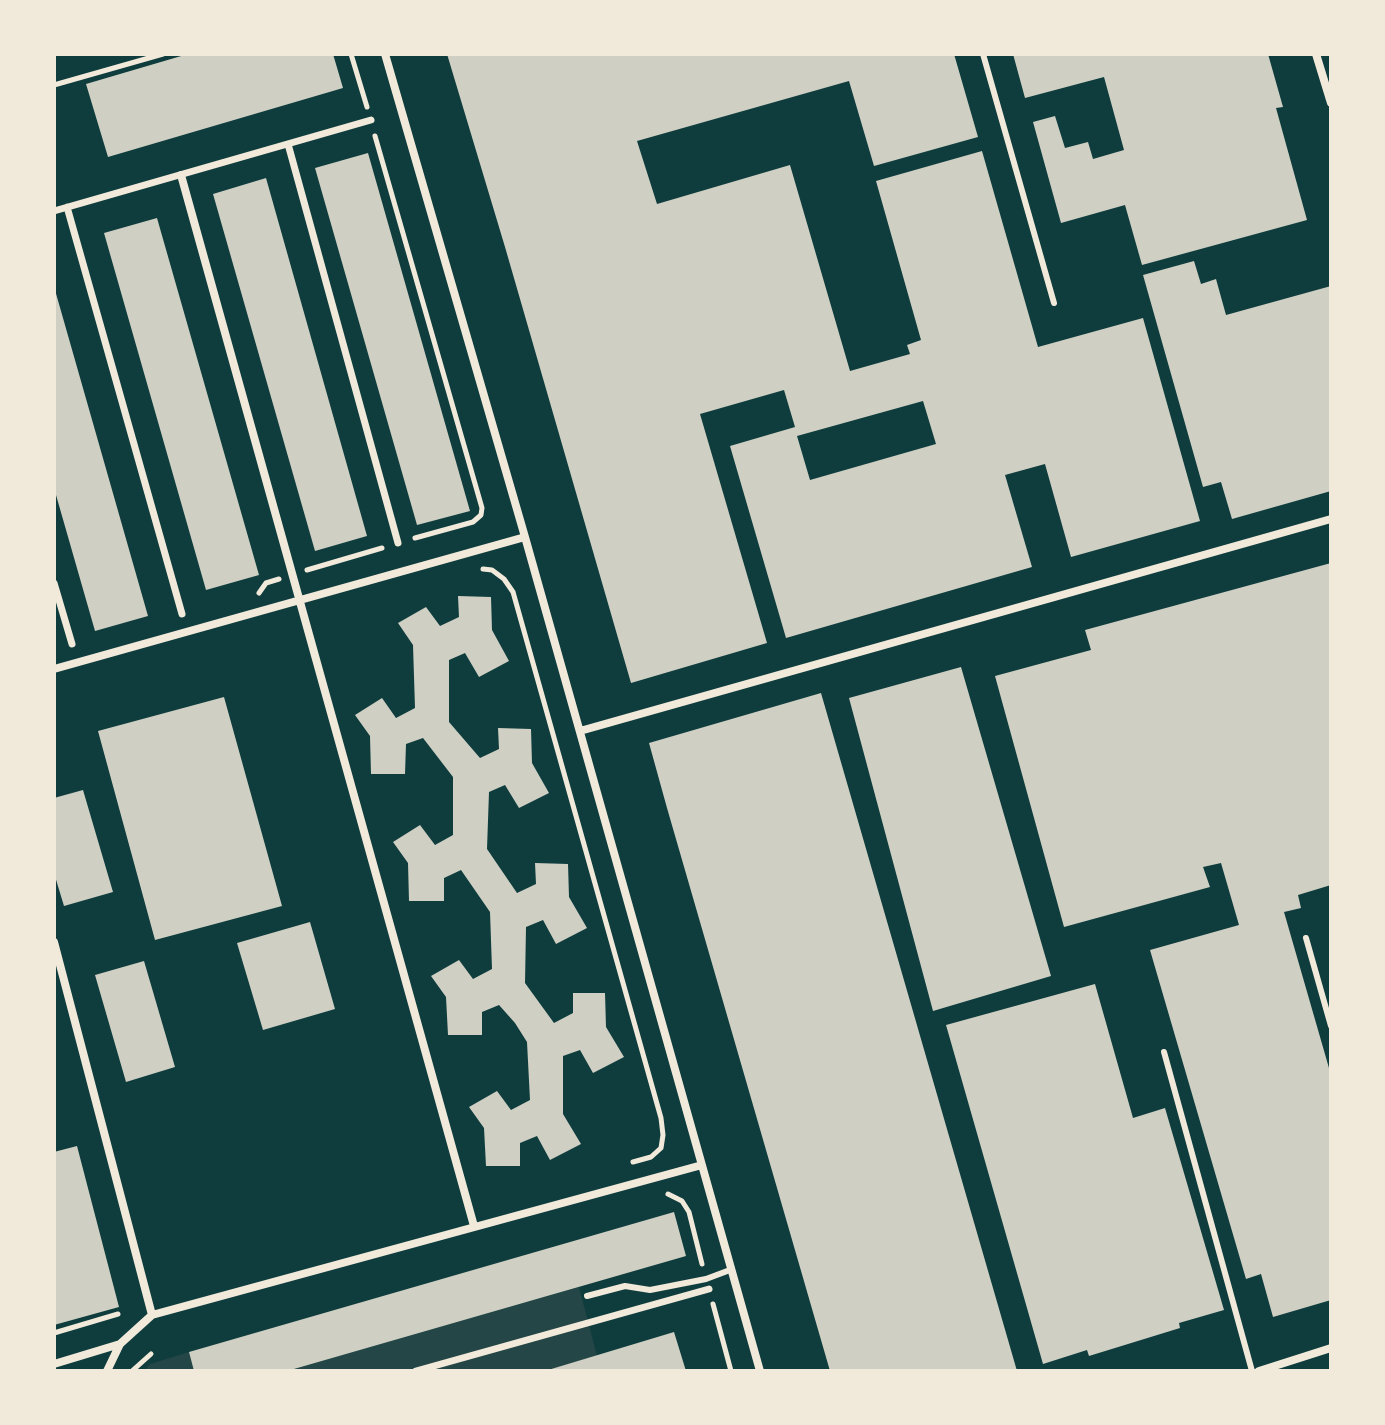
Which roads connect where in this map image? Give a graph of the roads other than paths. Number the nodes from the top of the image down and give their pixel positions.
1 (385, 54) edge
2 (983, 54) edge
3 (1316, 54) edge
4 (1331, 103) edge
5 (371, 120) dead end
6 (288, 144) junction
7 (181, 175) junction
8 (67, 207) junction
9 (54, 211) edge
10 (1054, 303) dead end
11 (1331, 519) edge
12 (525, 537) junction
13 (398, 543) dead end
14 (54, 583) edge
15 (300, 601) junction
16 (182, 614) dead end
17 (72, 644) dead end
18 (54, 669) edge
19 (580, 731) junction
20 (1306, 938) dead end
21 (54, 942) edge
22 (1331, 1026) edge
23 (1164, 1052) dead end
24 (702, 1165) junction
25 (474, 1226) junction
26 (730, 1270) junction
27 (709, 1289) dead end
28 (587, 1296) dead end
29 (152, 1315) junction
30 (120, 1344) junction
31 (1331, 1348) edge
32 (54, 1364) edge
33 (107, 1371) edge
34 (416, 1371) edge
35 (760, 1371) edge
36 (1252, 1371) edge
37 (1259, 1371) edge

1 - 12 street
2 - 10 lane
3 - 4 street
5 - 6 street
6 - 7 street
6 - 13 street
7 - 8 street
7 - 15 street
8 - 9 street
8 - 16 street
11 - 19 street
12 - 15 street
12 - 19 street
14 - 17 street
15 - 18 street
15 - 25 street
19 - 24 street
20 - 22 lane
21 - 29 street
23 - 36 lane
24 - 25 street
24 - 26 street
25 - 29 street
26 - 28 lane
26 - 35 street
27 - 34 street
29 - 30 street
30 - 32 street
30 - 33 street
31 - 37 street

